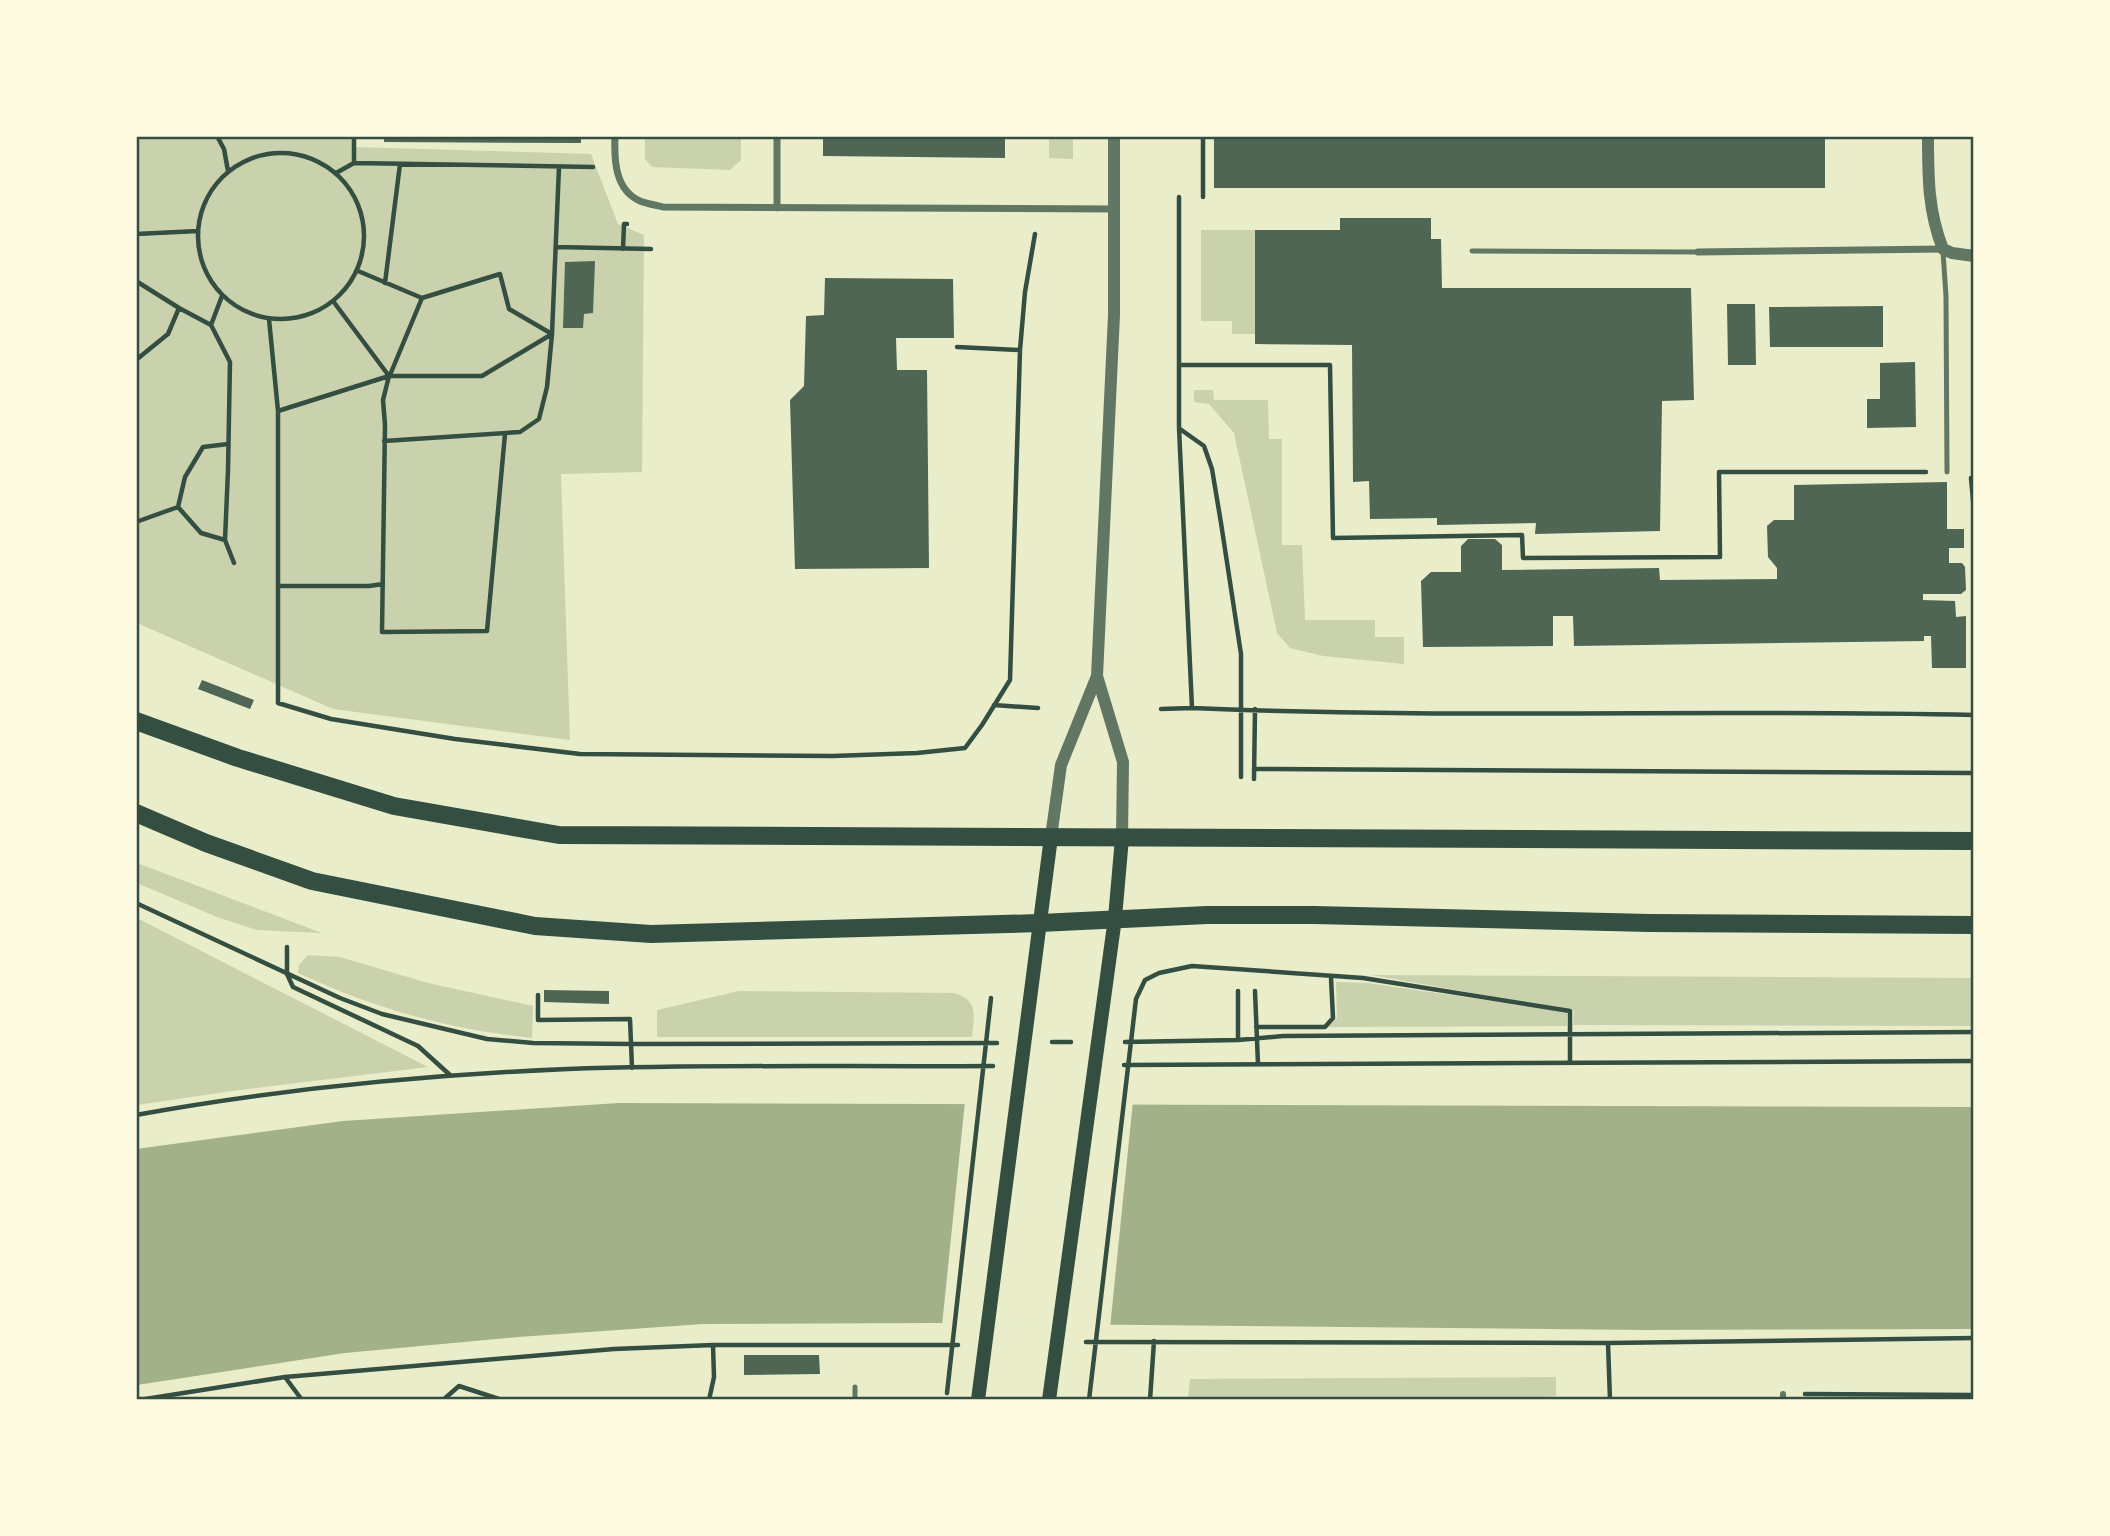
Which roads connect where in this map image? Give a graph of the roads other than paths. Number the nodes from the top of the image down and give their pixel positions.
1 (615, 136) edge
2 (776, 136) edge
3 (1114, 136) edge
4 (1928, 136) edge
5 (776, 208) junction
6 (1114, 209) junction
7 (1943, 249) junction
8 (1472, 251) dead end
9 (1698, 252) joint
10 (1973, 256) edge
11 (1947, 472) road end
12 (1097, 676) junction
13 (136, 721) edge
14 (136, 813) edge
15 (1051, 837) junction
16 (1122, 838) junction
17 (1973, 841) edge
18 (1115, 918) junction
19 (1041, 923) junction
20 (1973, 925) edge
21 (855, 1387) dead end
22 (978, 1396) edge
23 (1049, 1397) edge
24 (855, 1399) edge

1 - 5 street
2 - 5 street
3 - 6 street
4 - 7 street
5 - 6 street
6 - 12 street
7 - 9 street
7 - 10 street
7 - 11 lane
8 - 9 lane
12 - 15 street
12 - 16 street
13 - 15 main road
14 - 19 main road
15 - 16 main road
15 - 19 main road
16 - 17 main road
16 - 18 main road
18 - 19 main road
18 - 20 main road
18 - 23 main road
19 - 22 main road
21 - 24 lane

